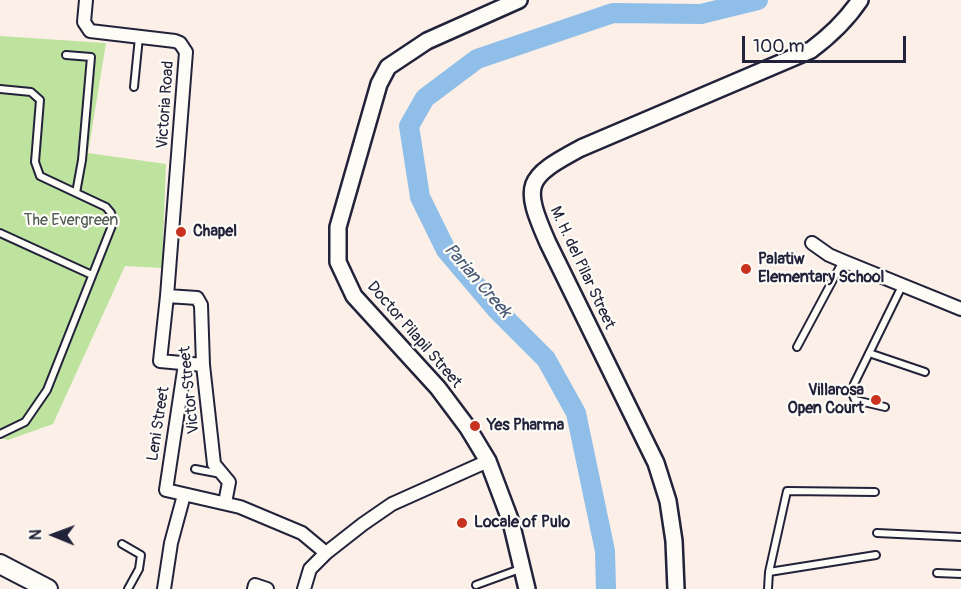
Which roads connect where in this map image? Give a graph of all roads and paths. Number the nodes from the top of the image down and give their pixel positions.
1 (86, 0) edge
2 (519, 0) edge
3 (860, 0) edge
4 (139, 37) junction
5 (66, 55) dead end
6 (134, 87) dead end
7 (0, 88) edge
8 (76, 193) junction
9 (0, 233) edge
10 (812, 243) dead end
11 (843, 261) junction
12 (92, 275) junction
13 (902, 286) junction
14 (167, 296) junction
15 (961, 309) edge
16 (797, 347) dead end
17 (869, 353) junction
18 (185, 364) junction
19 (203, 365) junction
20 (925, 372) dead end
21 (885, 407) dead end
22 (0, 434) edge
23 (488, 461) junction
24 (195, 469) dead end
25 (223, 474) junction
26 (874, 492) dead end
27 (184, 495) junction
28 (225, 503) junction
29 (877, 533) dead end
30 (961, 537) edge
31 (122, 544) dead end
32 (326, 553) junction
33 (876, 555) dead end
34 (0, 564) edge
35 (522, 568) junction
36 (769, 572) junction
37 (937, 573) dead end
38 (961, 574) edge
39 (476, 585) dead end
40 (48, 589) edge
41 (128, 589) edge
42 (164, 589) edge
43 (254, 589) edge
44 (267, 589) edge
45 (304, 589) edge
46 (527, 589) edge
47 (676, 589) edge
48 (768, 589) edge

1 - 4 street, Victoria Road
2 - 23 street, Doctor Pilapil Street
3 - 47 street, M. H. del Pilar Street
4 - 6 lane
4 - 14 street, Victoria Road
5 - 8 lane
7 - 8 lane
8 - 12 lane
9 - 12 lane
10 - 11 street
11 - 13 street
11 - 16 lane
12 - 22 lane
13 - 15 street
13 - 17 lane
14 - 18 street
14 - 19 street, Victor Street
17 - 20 lane
17 - 21 lane
18 - 19 street
18 - 27 street, Leni Street
19 - 25 street, Victor Street
23 - 32 street
23 - 35 street, Doctor Pilapil Street
24 - 25 lane
25 - 28 street, Victor Street
26 - 36 lane
27 - 28 street
27 - 42 street
28 - 32 street
29 - 30 lane
31 - 41 lane
32 - 45 street
33 - 36 lane
34 - 40 main road
35 - 39 lane
35 - 46 street, Doctor Pilapil Street
36 - 48 lane
37 - 38 lane
43 - 44 street

